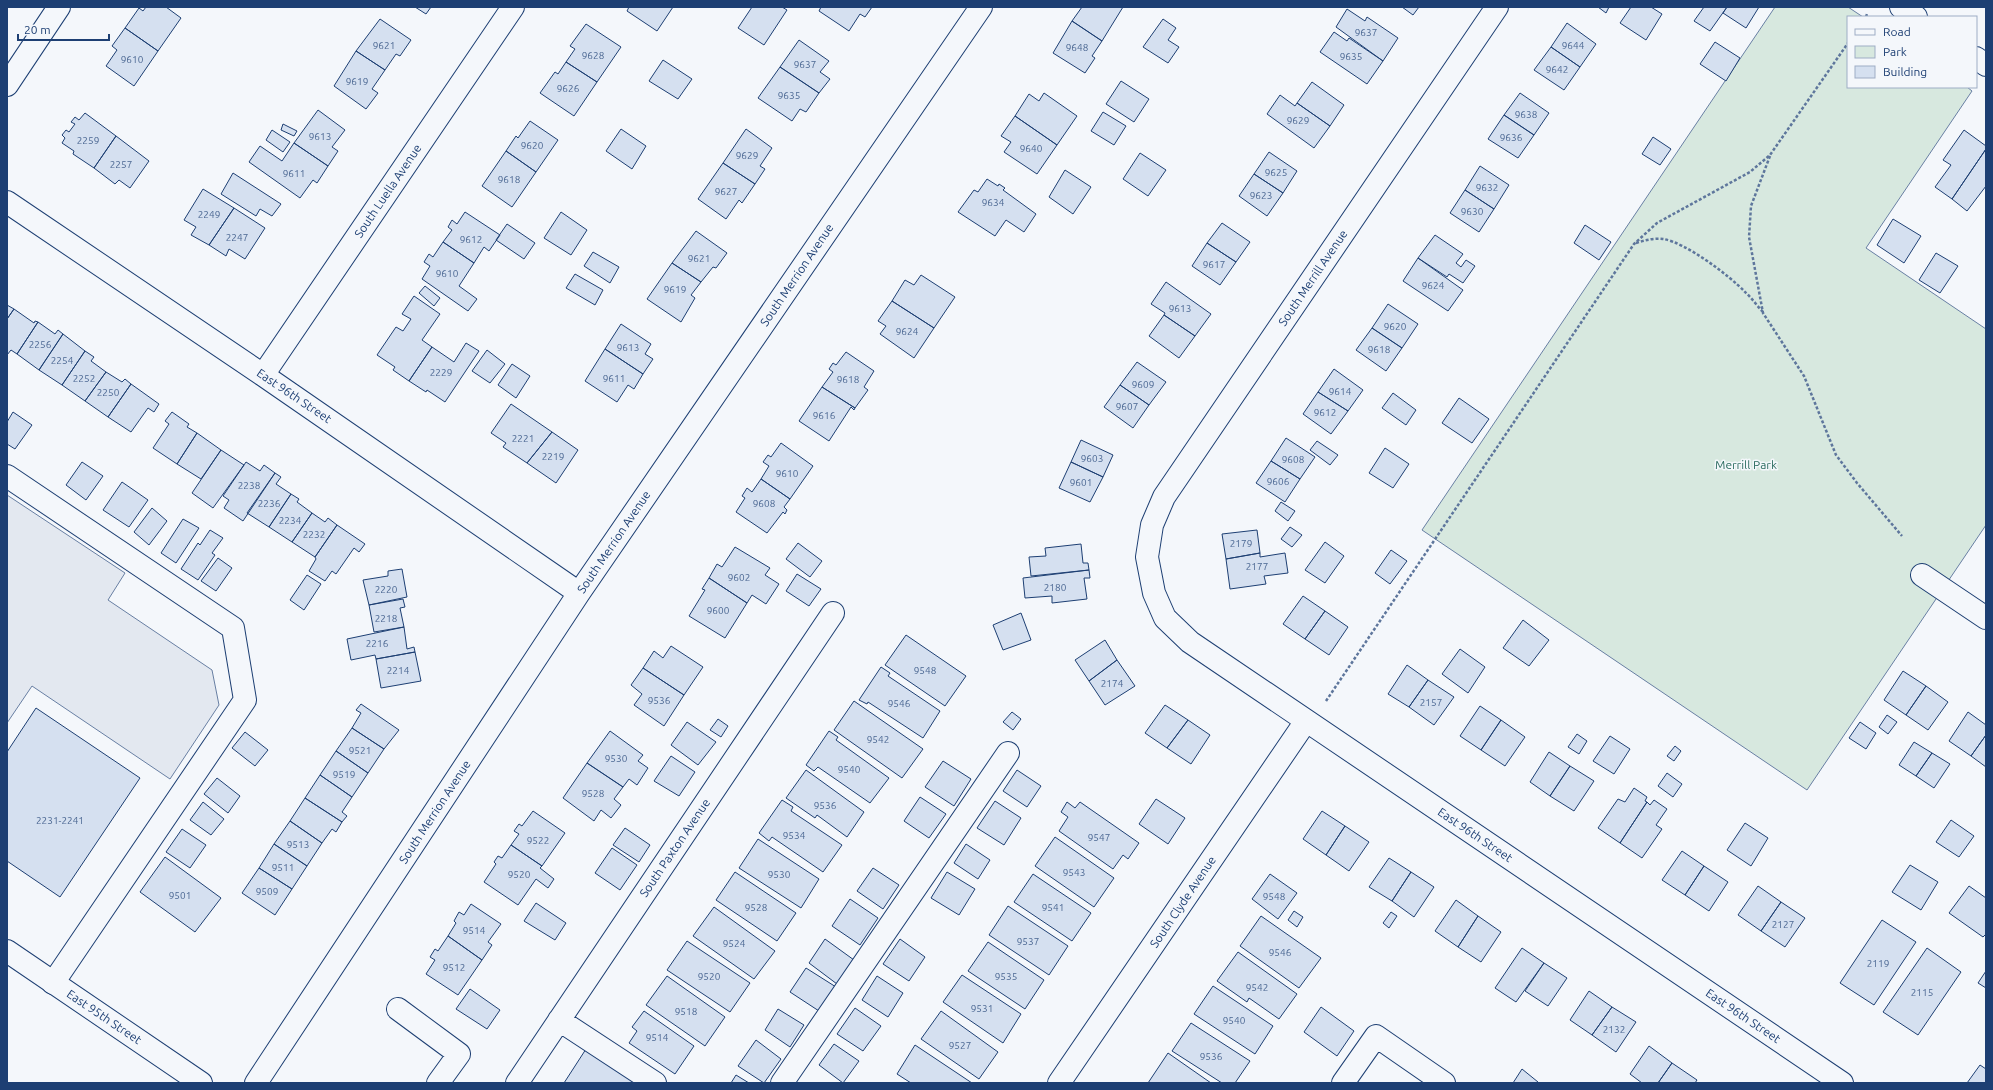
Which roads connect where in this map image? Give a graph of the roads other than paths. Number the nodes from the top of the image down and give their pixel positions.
1 (59, 7) edge
2 (513, 7) edge
3 (981, 7) edge
4 (1497, 7) edge
5 (1901, 7) edge
6 (1914, 16) edge
7 (1977, 59) edge
8 (1986, 64) edge
9 (7, 85) edge
10 (7, 202) edge
11 (263, 375) junction
12 (7, 476) edge
13 (1147, 557) joint
14 (1922, 574) dead end
15 (579, 593) junction
16 (833, 613) dead end
17 (1986, 618) edge
18 (1314, 714) junction
19 (1008, 753) dead end
20 (7, 951) edge
21 (53, 983) junction
22 (398, 1009) dead end
23 (559, 1020) junction
24 (201, 1083) edge
25 (256, 1083) edge
26 (438, 1083) edge
27 (517, 1083) edge
28 (655, 1083) edge
29 (782, 1083) edge
30 (1059, 1083) edge
31 (1343, 1083) edge
32 (1444, 1083) edge
33 (1842, 1083) edge

1 - 9 street
2 - 11 street, South Luella Avenue
3 - 15 street, South Merrion Avenue
4 - 13 street, South Merrill Avenue
5 - 6 street
7 - 8 street
10 - 11 street, East 96th Street
11 - 15 street, East 96th Street
12 - 21 street
13 - 18 street, East 96th Street
14 - 17 street
15 - 25 street, South Merrion Avenue
16 - 23 street, South Paxton Avenue
18 - 30 street, South Clyde Avenue
18 - 33 street, East 96th Street
19 - 29 street
20 - 21 street, East 95th Street
21 - 24 street, East 95th Street
22 - 26 street
23 - 27 street, South Paxton Avenue
23 - 28 street
31 - 32 street

